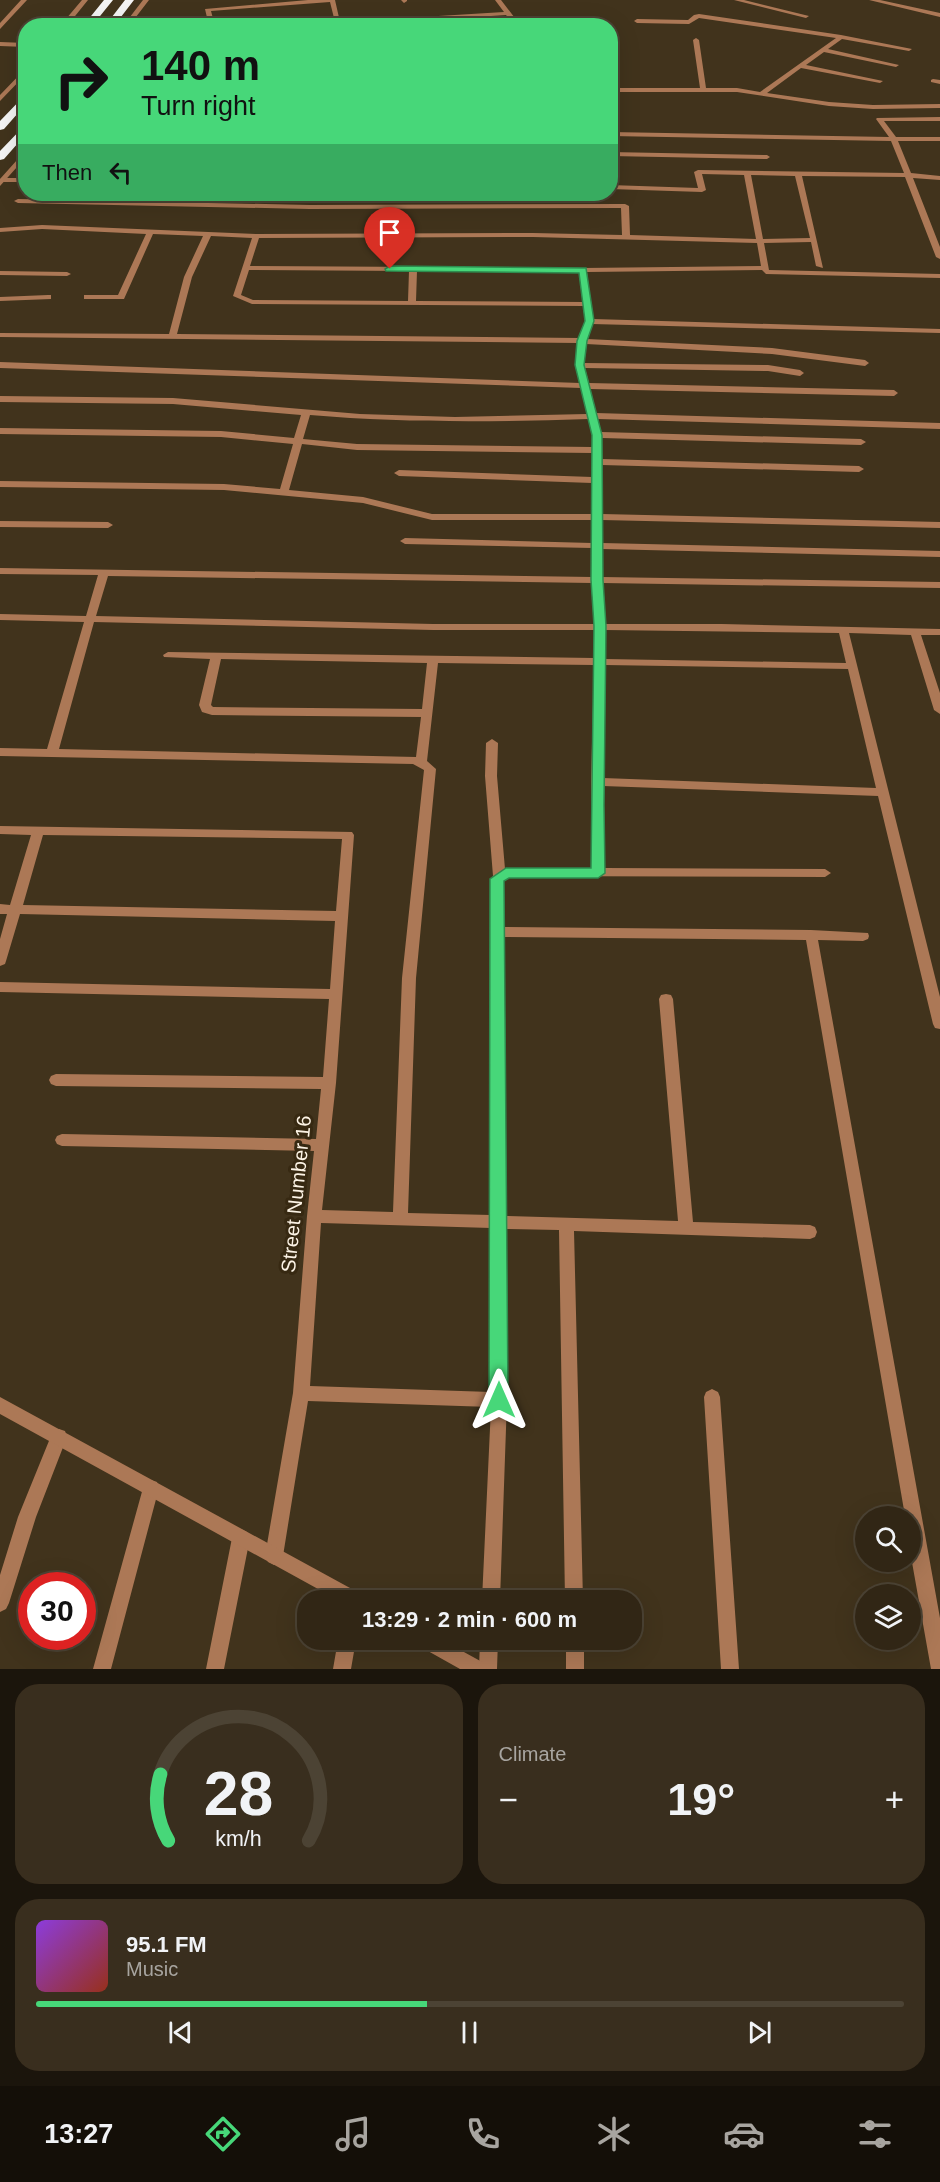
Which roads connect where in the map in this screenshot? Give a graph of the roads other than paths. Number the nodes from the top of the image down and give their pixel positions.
1 (24, 0) edge
2 (85, 0) edge
3 (109, 0) edge
4 (130, 0) edge
5 (146, 0) edge
6 (498, 0) edge
7 (737, 0) edge
8 (872, 0) edge
9 (508, 13) junction
10 (940, 15) edge
11 (806, 16) dead end
12 (70, 18) edge
13 (94, 18) edge
14 (115, 18) edge
15 (132, 18) edge
16 (210, 18) edge
17 (336, 18) edge
18 (437, 18) edge
19 (512, 18) edge
20 (637, 21) dead end
21 (0, 27) edge
22 (841, 37) junction
23 (696, 40) dead end
24 (0, 44) edge
25 (18, 45) edge
26 (909, 49) dead end
27 (823, 50) junction
28 (896, 65) dead end
29 (801, 66) junction
30 (18, 79) edge
31 (880, 81) dead end
32 (703, 88) junction
33 (618, 90) edge
34 (762, 93) junction
35 (0, 99) edge
36 (18, 106) edge
37 (940, 106) edge
38 (940, 119) edge
39 (0, 127) edge
40 (618, 134) edge
41 (18, 136) edge
42 (894, 139) junction
43 (940, 139) edge
44 (618, 154) edge
45 (0, 157) edge
46 (767, 157) dead end
47 (18, 164) edge
48 (747, 173) junction
49 (798, 173) junction
50 (907, 176) junction
51 (940, 178) edge
52 (18, 181) edge
53 (2, 182) edge
54 (618, 187) edge
55 (18, 201) dead end
56 (0, 230) edge
57 (151, 231) junction
58 (208, 234) junction
59 (256, 236) junction
60 (626, 238) junction
61 (812, 240) junction
62 (760, 241) junction
63 (940, 255) edge
64 (820, 266) dead end
65 (246, 268) junction
66 (765, 268) junction
67 (413, 269) junction
68 (583, 270) junction
69 (0, 273) edge
70 (67, 274) dead end
71 (940, 276) edge
72 (48, 297) dead end
73 (87, 297) dead end
74 (0, 298) edge
75 (412, 303) junction
76 (588, 304) junction
77 (589, 321) junction
78 (940, 331) edge
79 (0, 335) edge
80 (172, 338) junction
81 (582, 341) junction
82 (865, 363) dead end
83 (0, 365) edge
84 (580, 365) junction
85 (800, 373) dead end
86 (585, 386) junction
87 (894, 393) dead end
88 (0, 399) edge
89 (306, 412) junction
90 (593, 416) junction
91 (940, 426) edge
92 (0, 431) edge
93 (597, 435) junction
94 (299, 441) junction
95 (861, 442) dead end
96 (597, 450) junction
97 (597, 462) junction
98 (859, 469) dead end
99 (399, 473) dead end
100 (597, 480) junction
101 (0, 484) edge
102 (284, 492) junction
103 (597, 517) junction
104 (0, 524) edge
105 (108, 525) dead end
106 (940, 525) edge
107 (405, 541) dead end
108 (597, 544) junction
109 (940, 554) edge
110 (0, 571) edge
111 (103, 574) junction
112 (597, 580) junction
113 (940, 585) edge
114 (0, 618) edge
115 (91, 619) junction
116 (600, 626) junction
117 (843, 629) junction
118 (915, 631) junction
119 (940, 632) edge
120 (168, 655) dead end
121 (216, 656) junction
122 (433, 659) junction
123 (599, 662) junction
124 (852, 666) junction
125 (940, 710) edge
126 (426, 713) junction
127 (492, 743) dead end
128 (0, 752) edge
129 (52, 753) junction
130 (422, 762) junction
131 (597, 782) junction
132 (883, 792) junction
133 (0, 830) edge
134 (38, 830) junction
135 (598, 873) junction
136 (825, 873) dead end
137 (499, 876) junction
138 (0, 909) edge
139 (15, 910) junction
140 (341, 916) junction
141 (496, 932) junction
142 (811, 935) junction
143 (863, 936) dead end
144 (0, 961) edge
145 (0, 987) edge
146 (335, 994) junction
147 (666, 999) dead end
148 (940, 1023) edge
149 (56, 1080) dead end
150 (328, 1083) junction
151 (62, 1140) dead end
152 (322, 1145) junction
153 (314, 1216) junction
154 (400, 1219) junction
155 (497, 1222) junction
156 (566, 1224) junction
157 (686, 1228) junction
158 (810, 1232) dead end
159 (301, 1393) junction
160 (712, 1397) dead end
161 (499, 1400) junction
162 (0, 1404) edge
163 (59, 1437) junction
164 (152, 1488) junction
165 (241, 1538) junction
166 (274, 1556) junction
167 (336, 1590) edge
168 (491, 1590) edge
169 (574, 1590) edge
170 (0, 1603) edge
171 (345, 1650) edge
172 (442, 1650) edge
173 (489, 1650) edge
174 (575, 1650) edge
175 (468, 1666) edge
176 (102, 1669) edge
177 (215, 1669) edge
178 (342, 1669) edge
179 (488, 1669) edge
180 (575, 1669) edge
181 (730, 1669) edge
182 (940, 1669) edge

1 - 21 street
2 - 12 street
3 - 13 highway
4 - 14 highway
5 - 15 street
6 - 9 street
7 - 11 street
8 - 10 street
9 - 18 street
9 - 19 street
16 - 17 street
20 - 22 street
22 - 26 street
22 - 27 street
23 - 32 street
24 - 25 street
27 - 28 street
27 - 29 street
29 - 31 street
29 - 34 street
30 - 35 street
32 - 33 street
32 - 34 street
34 - 37 street
36 - 39 highway
38 - 42 street
40 - 42 street
41 - 45 highway
42 - 43 street
42 - 50 street
44 - 46 street
47 - 53 street
48 - 49 street
48 - 54 street
48 - 62 street
49 - 50 street
49 - 61 street
50 - 51 street
50 - 63 street
52 - 53 street
55 - 60 street
56 - 57 street
57 - 58 street
57 - 73 street
58 - 59 street
58 - 80 street
59 - 60 street
59 - 65 street
60 - 62 street
61 - 62 street
61 - 64 street
62 - 66 street
65 - 67 street
65 - 75 street
66 - 68 street
66 - 71 street
67 - 68 street
67 - 75 street
68 - 76 street
69 - 70 street
72 - 74 street
75 - 76 street
76 - 77 street
77 - 78 street
77 - 81 street
79 - 80 street
80 - 81 street
81 - 82 street
81 - 84 street
83 - 86 street
84 - 85 street
84 - 86 street
86 - 87 street
86 - 90 street
88 - 89 street
89 - 90 street
89 - 94 street
90 - 91 street
90 - 93 street
92 - 94 street
93 - 95 street
93 - 96 street
94 - 96 street
94 - 102 street
96 - 97 street
97 - 98 street
97 - 100 street
99 - 100 street
100 - 103 street
101 - 102 street
102 - 103 street
103 - 106 street
103 - 108 street
104 - 105 street
107 - 108 street
108 - 109 street
108 - 112 street
110 - 111 street
111 - 112 street
111 - 115 street
112 - 113 street
112 - 116 street
114 - 115 street
115 - 116 street
115 - 129 street
116 - 117 street
116 - 123 street
117 - 118 street
117 - 124 street
118 - 119 street
118 - 125 street
120 - 121 street
121 - 122 street
121 - 126 street
122 - 123 street
122 - 126 street
123 - 124 street
123 - 131 street
124 - 132 street
126 - 130 street
127 - 137 street
128 - 129 street
129 - 130 street
130 - 154 street
131 - 132 street
131 - 135 street
132 - 148 street
133 - 134 street
134 - 139 street
134 - 140 street, Street Number 16
135 - 136 street
135 - 137 street
137 - 141 street
138 - 139 street
139 - 140 street
139 - 144 street
140 - 146 street, Street Number 16
141 - 142 street
141 - 155 street
142 - 143 street
142 - 182 street
145 - 146 street
146 - 150 street, Street Number 16
147 - 157 street
149 - 150 street
150 - 152 street, Street Number 16
151 - 152 street
152 - 153 street, Street Number 16
153 - 154 street
153 - 159 street, Street Number 16
154 - 155 street
155 - 156 street
155 - 161 street
156 - 157 street
156 - 169 street
157 - 158 street
159 - 161 street
159 - 166 street, Street Number 16
160 - 181 street
161 - 168 street
162 - 163 street
163 - 164 street
163 - 170 street
164 - 165 street
164 - 176 street
165 - 166 street
165 - 177 street
166 - 167 street
171 - 178 street
172 - 175 street
173 - 179 street
174 - 180 street

